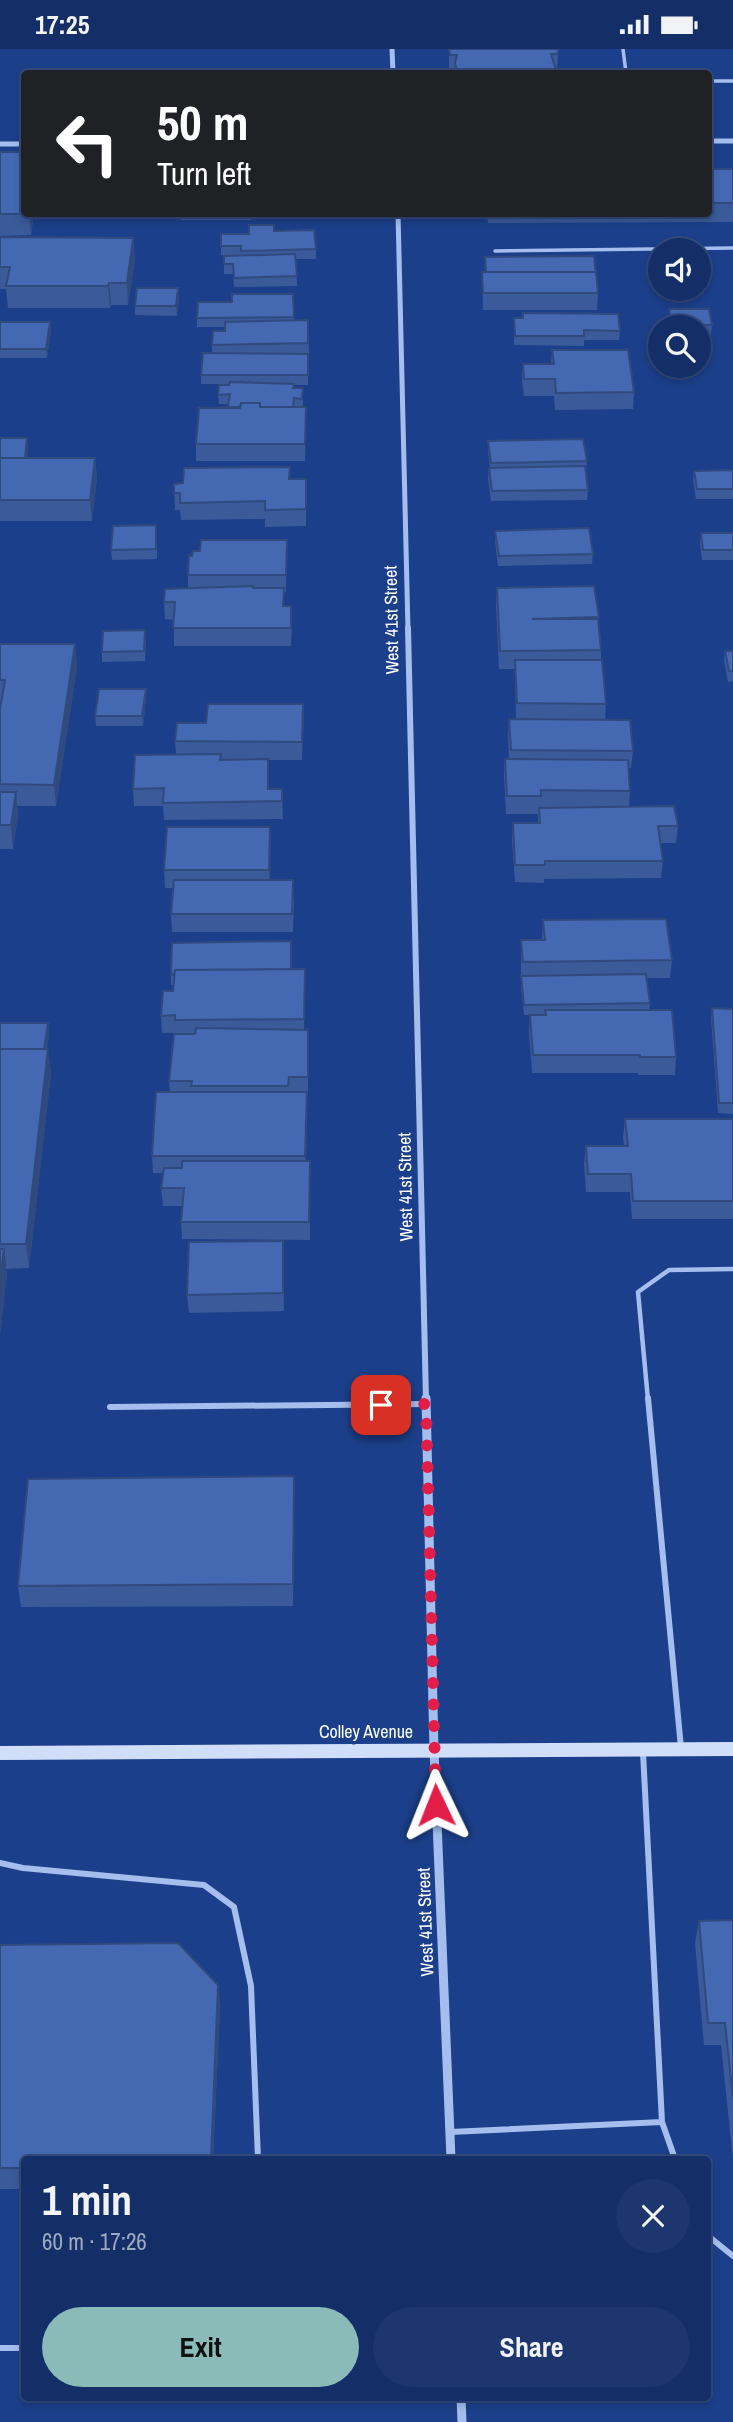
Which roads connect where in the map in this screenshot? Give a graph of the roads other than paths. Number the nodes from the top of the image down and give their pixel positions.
1 (392, 49) edge
2 (623, 49) edge
3 (393, 70) edge
4 (626, 70) edge
5 (712, 81) edge
6 (733, 81) edge
7 (712, 141) edge
8 (733, 141) edge
9 (21, 144) edge
10 (0, 145) edge
11 (398, 217) edge
12 (733, 248) edge
13 (495, 251) dead end
14 (733, 1269) edge
15 (426, 1404) junction
16 (110, 1407) dead end
17 (642, 1749) junction
18 (733, 1749) edge
19 (434, 1750) junction
20 (681, 1750) junction
21 (0, 1753) edge
22 (0, 1863) edge
23 (662, 2122) junction
24 (450, 2131) junction
25 (258, 2156) edge
26 (451, 2156) edge
27 (674, 2156) edge
28 (711, 2238) edge
29 (733, 2256) edge
30 (21, 2348) edge
31 (0, 2349) edge
32 (461, 2401) edge
33 (462, 2422) edge

1 - 3 street
2 - 4 lane
5 - 6 lane
7 - 8 street
9 - 10 street
11 - 15 street, West 41st Street
12 - 13 lane
14 - 20 lane
15 - 16 lane
15 - 19 street, West 41st Street
17 - 19 main road, Colley Avenue
17 - 20 main road, Colley Avenue
17 - 23 lane
18 - 20 main road, Colley Avenue
19 - 21 main road, Colley Avenue
19 - 24 street, West 41st Street
22 - 25 lane
23 - 24 lane
23 - 27 lane
24 - 26 street, West 41st Street
28 - 29 lane
30 - 31 lane
32 - 33 street

